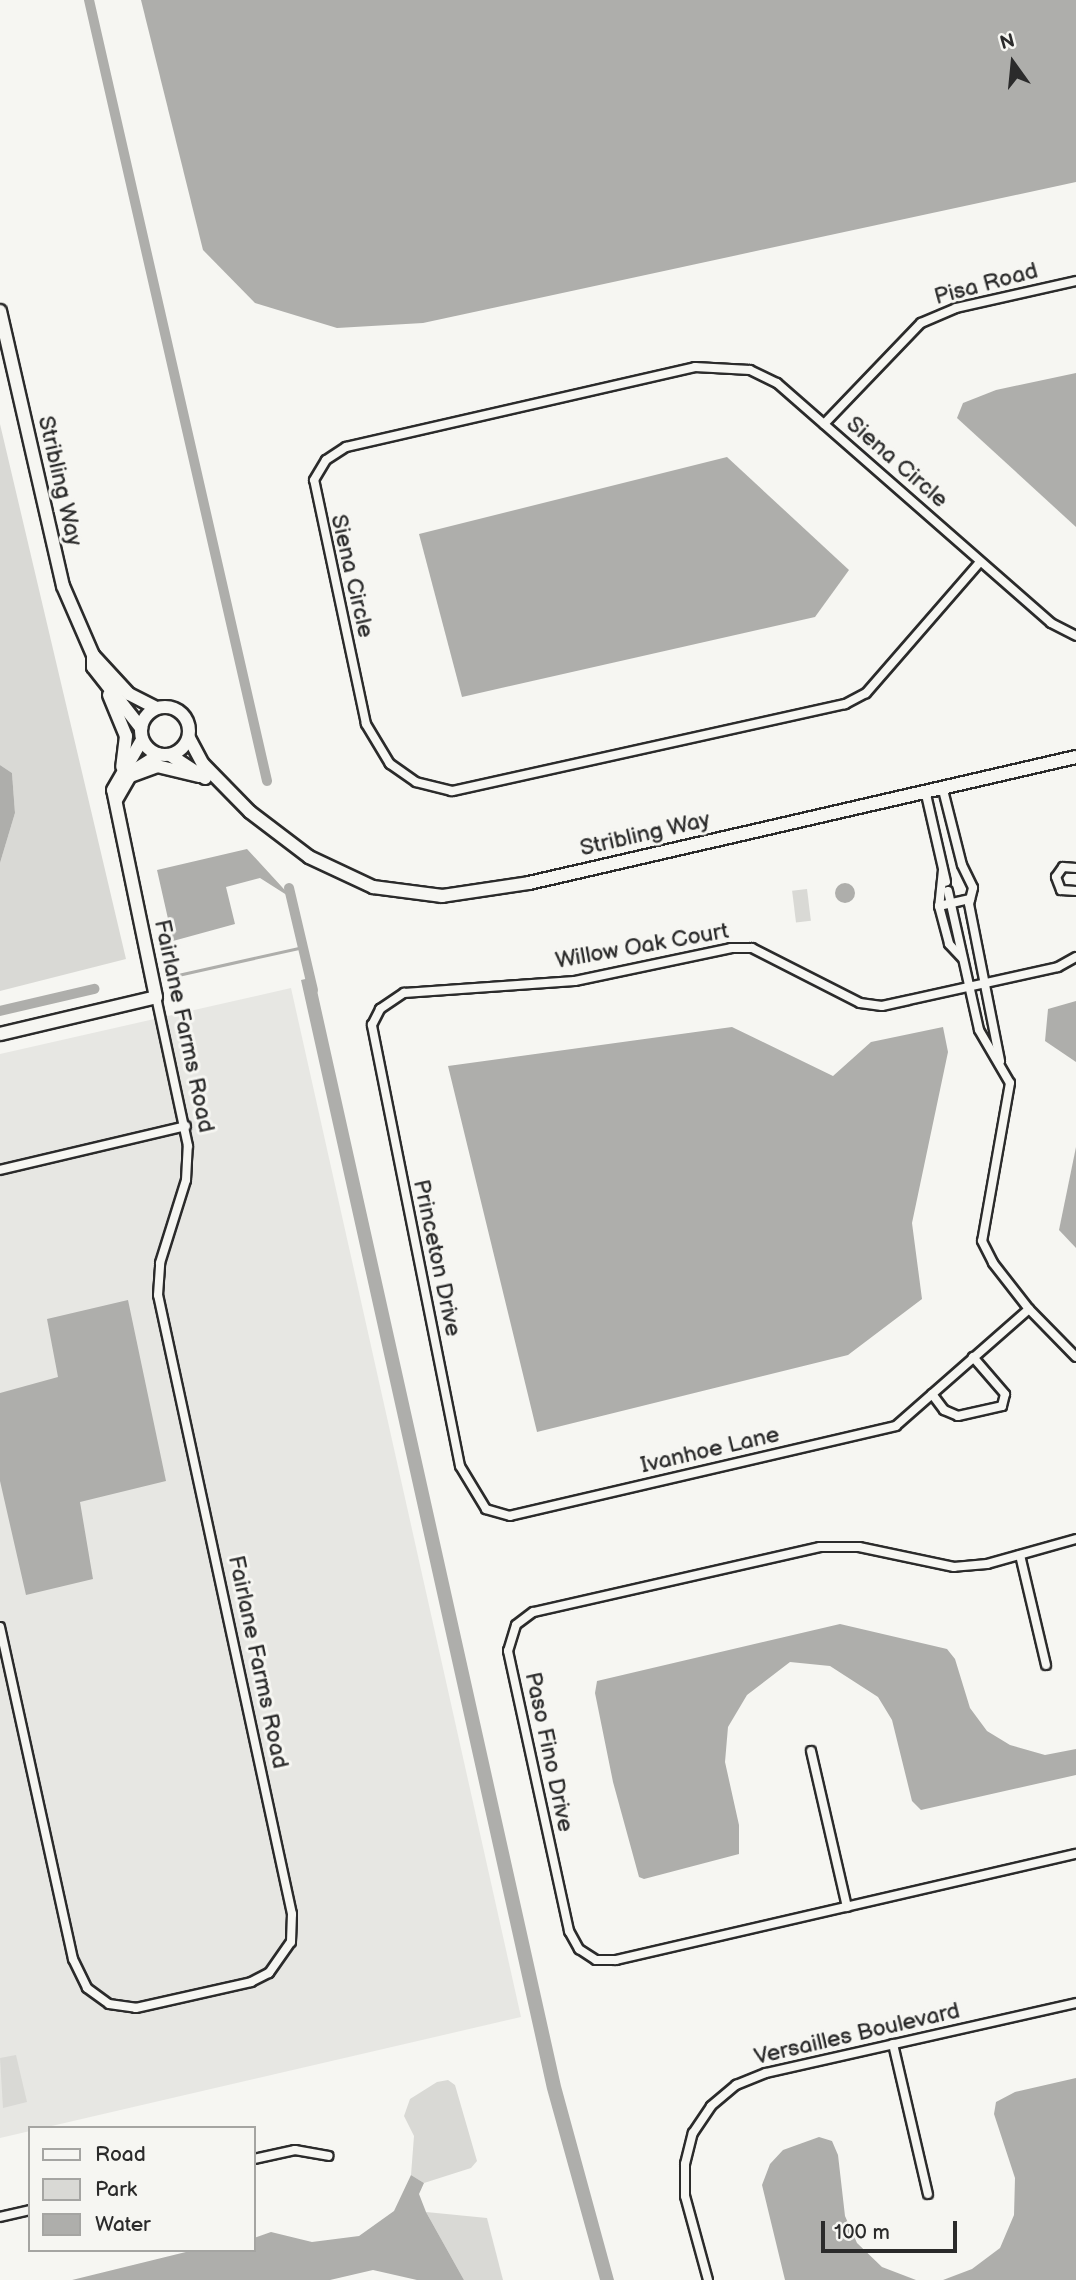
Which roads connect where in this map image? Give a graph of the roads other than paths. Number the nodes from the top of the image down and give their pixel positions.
1 (1076, 281) edge
2 (0, 311) edge
3 (824, 424) junction
4 (980, 562) junction
5 (1076, 636) edge
6 (93, 655) junction
7 (97, 673) junction
8 (157, 708) junction
9 (142, 734) junction
10 (189, 738) junction
11 (164, 755) junction
12 (1076, 757) edge
13 (125, 775) junction
14 (206, 779) junction
15 (942, 786) junction
16 (925, 790) junction
17 (242, 804) junction
18 (1076, 868) edge
19 (943, 870) junction
20 (946, 882) dead end
21 (948, 891) dead end
22 (1076, 891) edge
23 (970, 899) junction
24 (951, 904) junction
25 (939, 906) junction
26 (1076, 957) edge
27 (962, 958) junction
28 (985, 984) junction
29 (968, 987) junction
30 (156, 997) junction
31 (380, 1009) joint
32 (0, 1034) edge
33 (1000, 1061) junction
34 (186, 1126) junction
35 (0, 1170) edge
36 (1029, 1308) junction
37 (973, 1357) junction
38 (1076, 1357) edge
39 (932, 1394) junction
40 (486, 1509) joint
41 (1076, 1539) edge
42 (1020, 1555) junction
43 (0, 1627) edge
44 (1046, 1665) dead end
45 (811, 1751) dead end
46 (1076, 1854) edge
47 (847, 1907) junction
48 (1076, 2003) edge
49 (893, 2044) junction
50 (328, 2156) dead end
51 (256, 2159) edge
52 (928, 2194) dead end
53 (28, 2210) edge
54 (0, 2217) edge
55 (708, 2280) edge

1 - 3 street, Pisa Road
2 - 6 street, Stribling Way
3 - 4 street, Siena Circle
3 - 4 street, Siena Circle
4 - 5 street, Siena Circle
6 - 7 street, Stribling Way
6 - 8 street, Stribling Way
7 - 9 street, Stribling Way
7 - 13 street
8 - 9 street
8 - 10 street
9 - 11 street
9 - 13 street, Fairlane Farms Road
10 - 11 street
10 - 17 street, Stribling Way
11 - 13 street, Fairlane Farms Road
11 - 14 street, Stribling Way
12 - 15 street, Stribling Way
13 - 14 street
13 - 30 street, Fairlane Farms Road
14 - 17 street, Stribling Way
15 - 16 street, Stribling Way
15 - 23 street
16 - 17 street, Stribling Way
16 - 19 street
18 - 22 street
19 - 20 street
19 - 25 street
21 - 24 street
23 - 24 street
23 - 28 street
24 - 25 street
24 - 27 street
25 - 27 street
26 - 28 street, Willow Oak Court
27 - 29 street
28 - 29 street, Willow Oak Court
28 - 33 street
29 - 31 street, Willow Oak Court
29 - 33 street
30 - 32 street
30 - 34 street, Fairlane Farms Road
31 - 40 street, Princeton Drive
33 - 36 street
34 - 35 street
34 - 43 street, Fairlane Farms Road
36 - 37 street, Ivanhoe Lane
36 - 38 street
37 - 39 street, Ivanhoe Lane
37 - 39 street
39 - 40 street, Ivanhoe Lane
41 - 42 street, Paso Fino Drive
42 - 44 street
42 - 47 street, Paso Fino Drive
45 - 47 street
46 - 47 street, Paso Fino Drive
48 - 49 street, Versailles Boulevard
49 - 52 street
49 - 55 street, Versailles Boulevard
50 - 51 street
53 - 54 street

